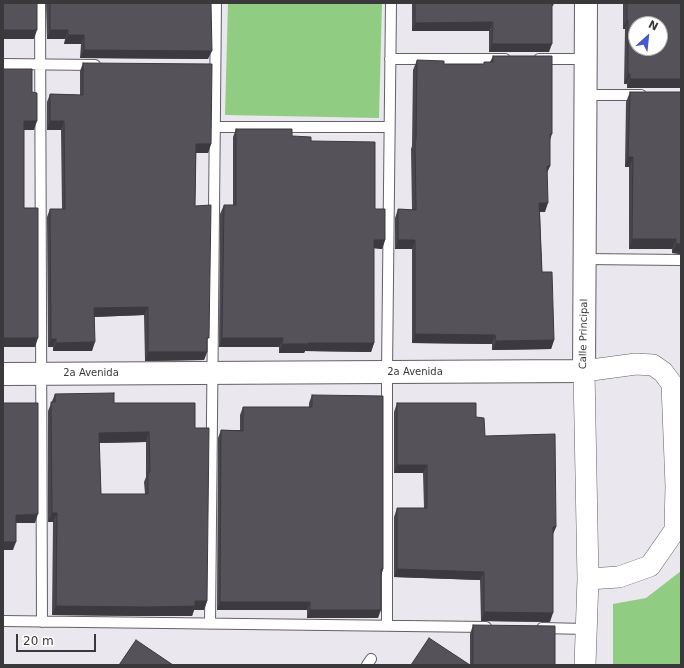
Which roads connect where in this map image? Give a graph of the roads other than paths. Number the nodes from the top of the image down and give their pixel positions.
1 (40, 3) edge
2 (216, 3) edge
3 (391, 3) edge
4 (586, 3) edge
5 (390, 59) junction
6 (515, 59) edge
7 (530, 59) edge
8 (585, 59) junction
9 (3, 64) edge
10 (41, 64) junction
11 (104, 65) edge
12 (585, 95) junction
13 (649, 95) edge
14 (215, 126) junction
15 (389, 127) junction
16 (585, 259) junction
17 (681, 260) edge
18 (584, 370) junction
19 (387, 372) junction
20 (213, 373) junction
21 (3, 374) edge
22 (41, 374) junction
23 (678, 531) edge
24 (588, 578) junction
25 (3, 621) edge
26 (42, 622) junction
27 (210, 624) junction
28 (387, 626) junction
29 (499, 628) edge
30 (530, 628) edge
31 (586, 629) junction
32 (585, 665) edge

1 - 10 lane
2 - 14 lane
3 - 5 lane
4 - 8 street, Calle Principal
5 - 6 lane
5 - 15 lane
7 - 8 lane
8 - 12 street, Calle Principal
9 - 10 lane
10 - 11 lane
10 - 22 lane
12 - 13 lane
12 - 16 street, Calle Principal
14 - 15 lane
14 - 20 lane
15 - 19 lane
16 - 17 lane
16 - 18 street, Calle Principal
18 - 19 street, 2a Avenida
18 - 23 street, 2a Avenida
18 - 24 street, Calle Principal
19 - 20 street, 2a Avenida
19 - 28 lane
20 - 22 street, 2a Avenida
20 - 27 lane
21 - 22 street, 2a Avenida
22 - 26 lane
23 - 24 street, 2a Avenida
24 - 31 street, Calle Principal
25 - 26 lane
26 - 27 lane
27 - 28 lane
28 - 29 lane
30 - 31 lane
31 - 32 street, Calle Principal

